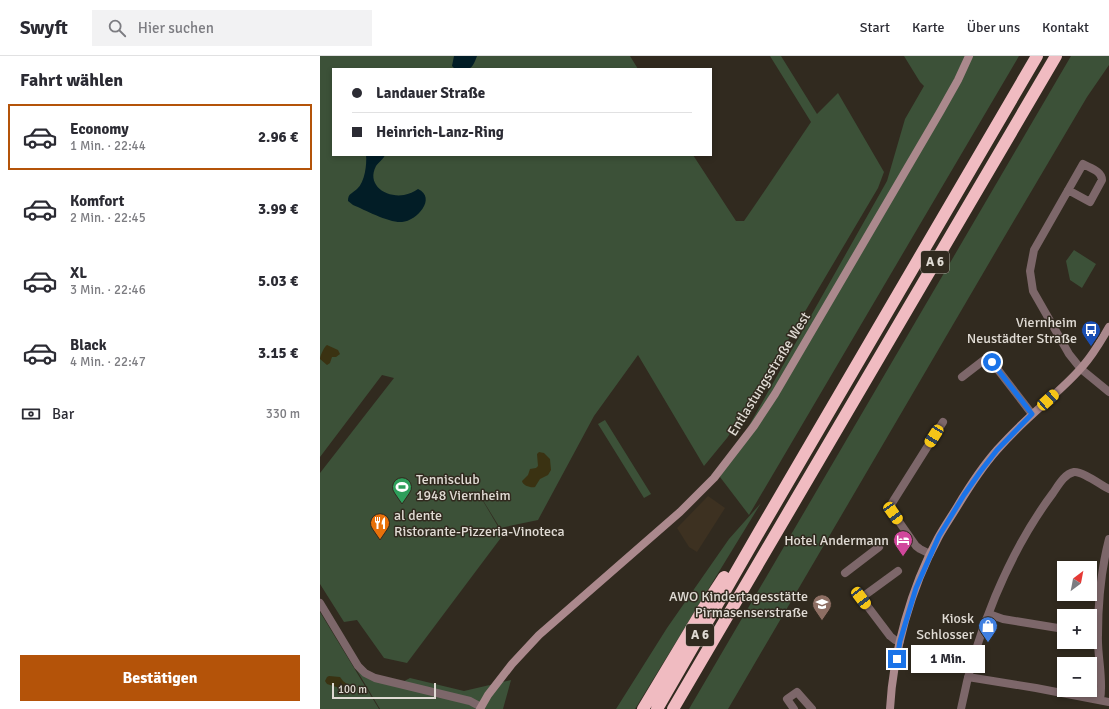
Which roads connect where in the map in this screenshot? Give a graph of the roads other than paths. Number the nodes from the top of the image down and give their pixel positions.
1 (969, 56) edge
2 (1037, 56) edge
3 (1056, 56) edge
4 (1068, 190) junction
5 (1109, 327) edge
6 (1081, 369) junction
7 (962, 377) dead end
8 (1109, 392) edge
9 (1032, 414) junction
10 (943, 422) dead end
11 (1109, 489) edge
12 (759, 532) junction
13 (1109, 539) edge
14 (879, 547) dead end
15 (930, 554) junction
16 (898, 571) dead end
17 (845, 573) dead end
18 (320, 603) edge
19 (1097, 611) edge
20 (989, 614) junction
21 (1057, 628) edge
22 (900, 641) junction
23 (1096, 649) edge
24 (968, 678) junction
25 (1100, 700) junction
26 (1109, 702) edge
27 (480, 708) edge
28 (674, 708) edge
29 (809, 708) edge
30 (643, 709) edge
31 (657, 709) edge
32 (794, 709) edge
33 (890, 709) edge
34 (962, 709) edge

1 - 27 main road, Entlastungsstraße West
2 - 12 highway, A 6
3 - 28 highway, A 6
4 - 4 street
4 - 6 street
5 - 6 main road
6 - 8 street
6 - 9 main road
7 - 9 street
9 - 15 main road
10 - 15 street
11 - 20 street
12 - 30 highway
12 - 31 highway, A 6
13 - 19 street
14 - 17 street
15 - 22 main road
16 - 22 street
18 - 27 street
20 - 21 street
20 - 24 street
22 - 33 main road
23 - 25 street
24 - 25 street
24 - 34 street
25 - 26 street
29 - 32 street

